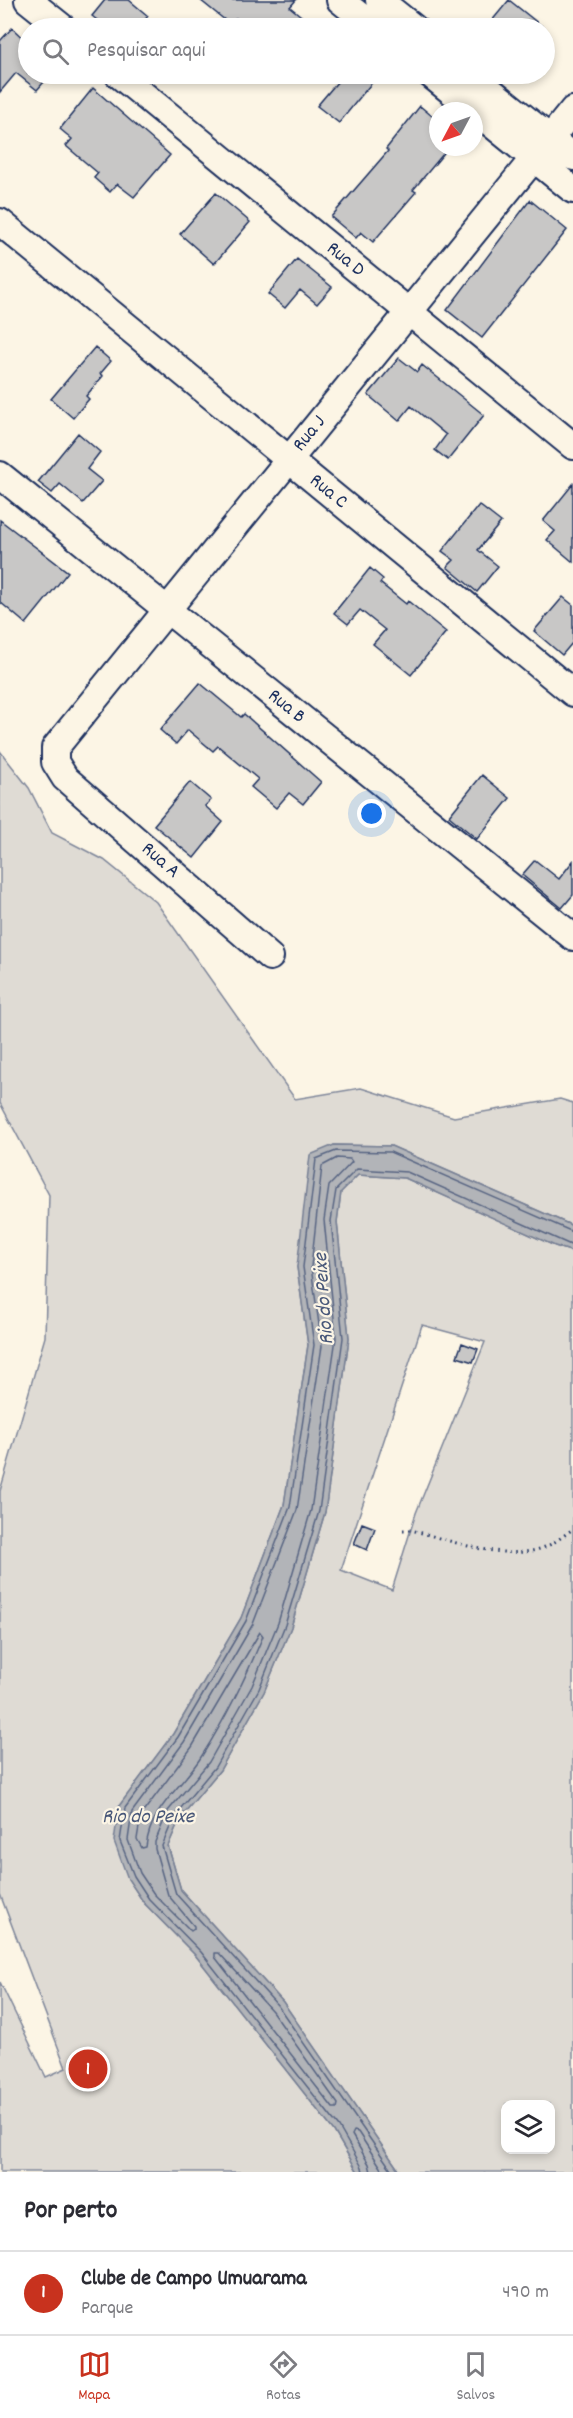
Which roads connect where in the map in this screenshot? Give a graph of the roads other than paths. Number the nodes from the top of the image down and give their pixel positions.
1 (28, 0) edge
2 (340, 0) edge
3 (379, 0) edge
4 (50, 18) edge
5 (362, 18) edge
6 (402, 18) edge
7 (130, 84) edge
8 (442, 84) edge
9 (482, 84) edge
10 (573, 110) edge
11 (550, 138) junction
12 (573, 157) edge
13 (534, 158) junction
14 (573, 190) edge
15 (0, 222) edge
16 (409, 312) junction
17 (573, 446) edge
18 (289, 460) junction
19 (0, 475) edge
20 (166, 611) junction
21 (573, 693) edge
22 (55, 762) joint
23 (573, 938) edge
24 (270, 957) dead end

1 - 4 street
2 - 5 street
3 - 6 street
7 - 16 street, Rua D
8 - 13 street
9 - 11 street
10 - 11 street, Rua J
11 - 12 street
11 - 13 street, Rua J
13 - 14 street
13 - 16 street, Rua J
15 - 18 street, Rua C
16 - 17 street, Rua D
16 - 18 street, Rua J
18 - 20 street, Rua J
18 - 21 street, Rua C
19 - 20 street, Rua B
20 - 22 street, Rua J
20 - 23 street, Rua B
22 - 24 street, Rua A

